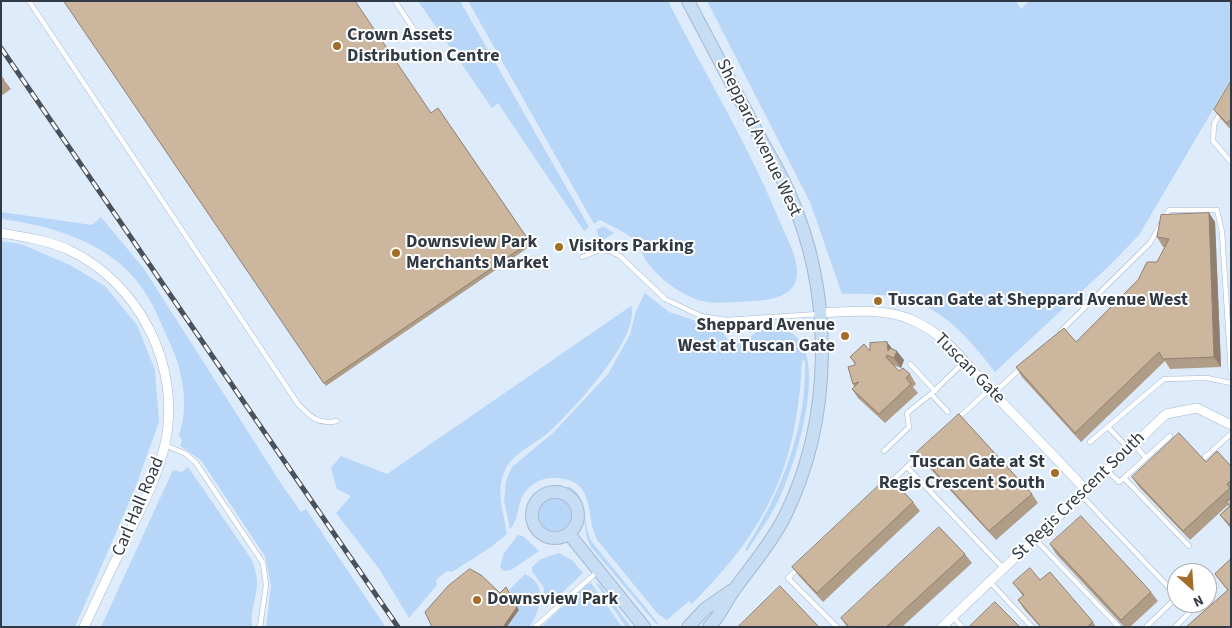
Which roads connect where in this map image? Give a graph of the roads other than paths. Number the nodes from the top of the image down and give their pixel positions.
1 (28, 1) edge
2 (395, 1) edge
3 (688, 1) edge
4 (416, 32) dead end
5 (1222, 110) edge
6 (1231, 162) edge
7 (1, 233) edge
8 (582, 257) dead end
9 (822, 314) junction
10 (1059, 333) edge
11 (965, 361) junction
12 (910, 364) dead end
13 (1024, 365) edge
14 (1231, 373) edge
15 (1231, 383) edge
16 (992, 391) junction
17 (933, 392) junction
18 (948, 412) dead end
19 (337, 421) dead end
20 (1230, 423) edge
21 (950, 426) edge
22 (1108, 427) junction
23 (1231, 434) edge
24 (1170, 436) dead end
25 (1090, 442) dead end
26 (165, 445) junction
27 (928, 447) edge
28 (1131, 447) junction
29 (884, 451) dead end
30 (1205, 457) dead end
31 (1146, 458) junction
32 (907, 467) junction
33 (1106, 470) junction
34 (1124, 478) junction
35 (886, 486) edge
36 (1083, 492) junction
37 (569, 534) dead end
38 (1035, 538) junction
39 (1188, 546) dead end
40 (802, 565) edge
41 (1004, 569) junction
42 (598, 571) junction
43 (990, 582) junction
44 (1167, 585) edge
45 (735, 588) junction
46 (1167, 606) edge
47 (1189, 613) edge
48 (953, 617) junction
49 (84, 627) edge
50 (260, 627) edge
51 (536, 627) edge
52 (644, 627) edge
53 (688, 627) edge
54 (709, 627) edge
55 (837, 627) edge
56 (942, 627) edge
57 (962, 627) edge
58 (1032, 627) edge
59 (1119, 627) edge
60 (1146, 627) edge
61 (1175, 627) edge

1 - 19 lane
2 - 4 lane
3 - 9 main road, Sheppard Avenue West
5 - 6 lane
7 - 26 street, Carl Hall Road
8 - 9 lane
9 - 11 street, Tuscan Gate
9 - 45 main road, Sheppard Avenue West
10 - 14 lane
11 - 16 street, Tuscan Gate
11 - 17 lane
12 - 17 lane
13 - 16 lane
15 - 22 lane
16 - 21 lane
16 - 36 street, Tuscan Gate
17 - 18 lane
17 - 29 lane
20 - 28 street, St Regis Crescent South
22 - 25 lane
22 - 28 lane
23 - 30 lane
24 - 31 lane
26 - 49 street, Carl Hall Road
26 - 50 lane
27 - 32 lane
28 - 31 lane
28 - 33 street, St Regis Crescent South
31 - 34 lane
32 - 35 lane
32 - 41 lane
33 - 34 lane
33 - 36 street, St Regis Crescent South
34 - 39 lane
36 - 38 street, St Regis Crescent South
36 - 44 lane
37 - 42 main road
38 - 41 street, St Regis Crescent South
38 - 59 lane
40 - 55 lane
41 - 43 street, St Regis Crescent South
42 - 51 lane
42 - 52 main road
43 - 48 street, St Regis Crescent South
43 - 58 lane
45 - 53 main road, Sheppard Avenue West
45 - 54 main road, Sheppard Avenue West
46 - 60 lane
47 - 61 lane
48 - 56 street, St Regis Crescent South
48 - 57 lane

